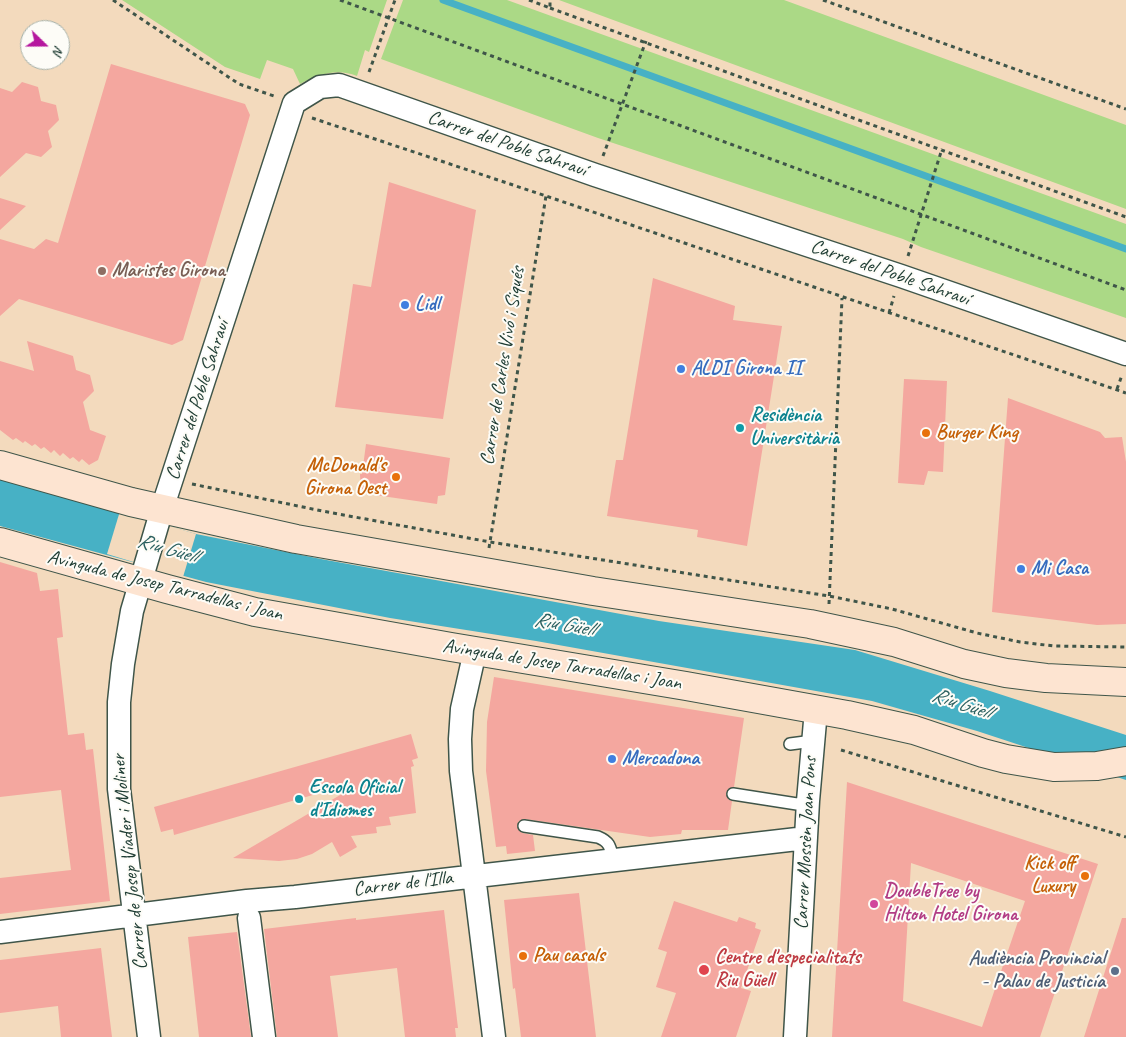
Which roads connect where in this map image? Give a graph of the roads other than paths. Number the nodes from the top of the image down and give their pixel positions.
1 (1126, 361) edge
2 (0, 465) edge
3 (161, 514) junction
4 (0, 542) edge
5 (143, 575) junction
6 (475, 651) junction
7 (1126, 682) edge
8 (816, 710) junction
9 (812, 741) junction
10 (790, 744) dead end
11 (1126, 762) edge
12 (734, 794) dead end
13 (808, 802) junction
14 (524, 826) dead end
15 (806, 838) junction
16 (613, 859) junction
17 (474, 875) junction
18 (134, 915) junction
19 (249, 918) dead end
20 (0, 932) edge
21 (149, 1037) edge
22 (264, 1037) edge
23 (494, 1037) edge
24 (795, 1037) edge

1 - 3 street, Carrer del Poble Sahrauí
2 - 3 street
3 - 5 street, Carrer del Poble Sahrauí
3 - 7 street
4 - 5 street, Avinguda de Josep Tarradellas i Joan
5 - 6 street, Avinguda de Josep Tarradellas i Joan
5 - 18 street, Carrer de Josep Viader i Moliner
6 - 8 street, Avinguda de Josep Tarradellas i Joan
6 - 17 street
8 - 9 street, Carrer Mossèn Joan Pons
8 - 11 street, Avinguda de Josep Tarradellas i Joan
9 - 10 lane
9 - 13 street, Carrer Mossèn Joan Pons
12 - 13 lane
13 - 15 street, Carrer Mossèn Joan Pons
14 - 16 lane
15 - 16 street, Carrer de l'Illa
15 - 24 street, Carrer Mossèn Joan Pons
16 - 17 street, Carrer de l'Illa
17 - 18 street, Carrer de l'Illa
17 - 23 street
18 - 20 street, Carrer de l'Illa
18 - 21 street, Carrer de Josep Viader i Moliner
19 - 22 street

